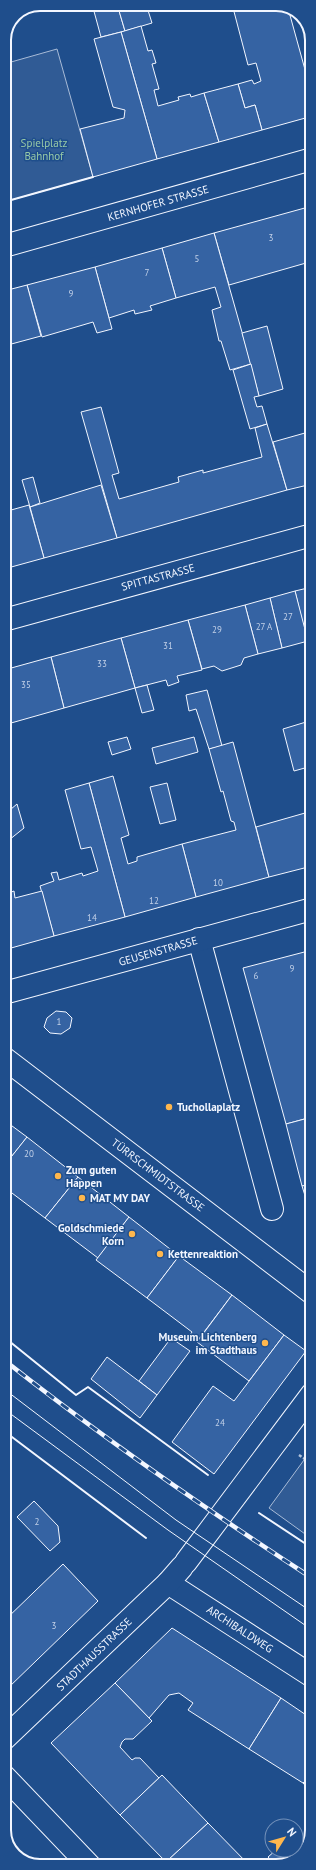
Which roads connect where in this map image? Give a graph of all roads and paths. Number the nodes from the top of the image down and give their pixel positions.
1 (305, 161) edge
2 (11, 244) edge
3 (305, 537) edge
4 (11, 618) edge
5 (305, 911) edge
6 (199, 939) junction
7 (11, 991) edge
8 (11, 1063) edge
9 (272, 1209) dead end
10 (305, 1288) edge
11 (305, 1403) edge
12 (301, 1456) dead end
13 (305, 1459) edge
14 (179, 1571) junction
15 (305, 1670) edge
16 (11, 1732) edge
17 (11, 1783) edge
18 (83, 1859) edge

1 - 2 street, KERNHOFER STRASSE
3 - 4 street, SPITTASTRASSE
5 - 6 street, GEUSENSTRASSE
6 - 7 street, GEUSENSTRASSE
6 - 9 street
8 - 10 street, TÜRRSCHMIDTSTRASSE
11 - 14 street, STADTHAUSSTRASSE
12 - 13 path
14 - 15 street, ARCHIBALDWEG
14 - 16 street, STADTHAUSSTRASSE
17 - 18 street

